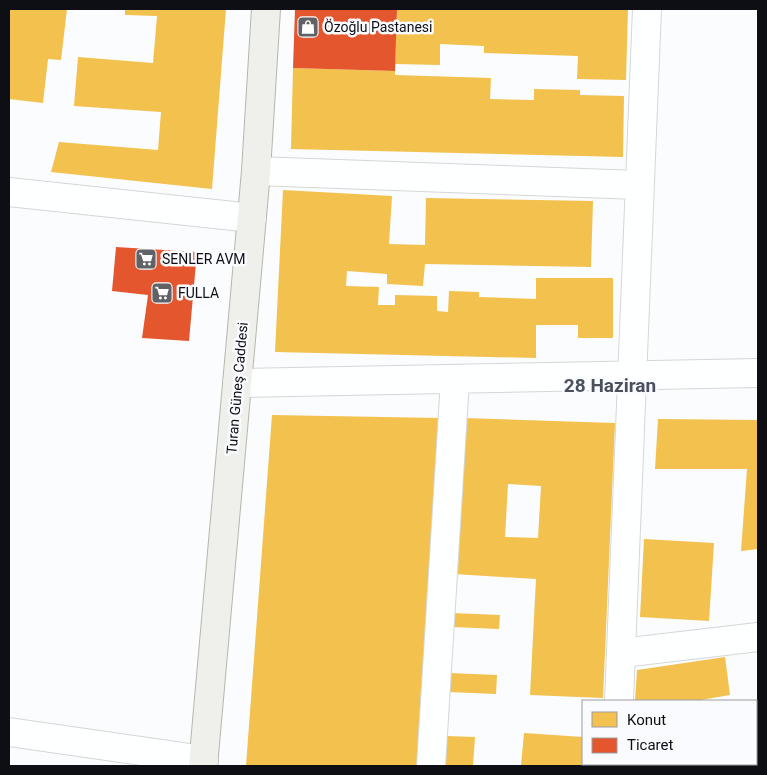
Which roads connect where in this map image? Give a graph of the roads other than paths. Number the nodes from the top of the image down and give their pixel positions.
1 (266, 9) edge
2 (647, 9) edge
3 (256, 171) junction
4 (638, 185) junction
5 (9, 192) edge
6 (252, 218) junction
7 (758, 373) edge
8 (633, 374) junction
9 (455, 380) junction
10 (237, 383) junction
11 (758, 637) edge
12 (622, 653) junction
13 (619, 700) edge
14 (9, 732) edge
15 (203, 763) edge
16 (431, 766) edge

1 - 3 main road, Turan Güneş Caddesi
2 - 4 street
3 - 4 street
3 - 6 main road, Turan Güneş Caddesi
4 - 8 street
5 - 6 street
6 - 10 main road, Turan Güneş Caddesi
7 - 8 street
8 - 9 street
8 - 12 street
9 - 10 street
9 - 16 street
10 - 15 main road, Turan Güneş Caddesi
11 - 12 street
12 - 13 street
14 - 15 street

